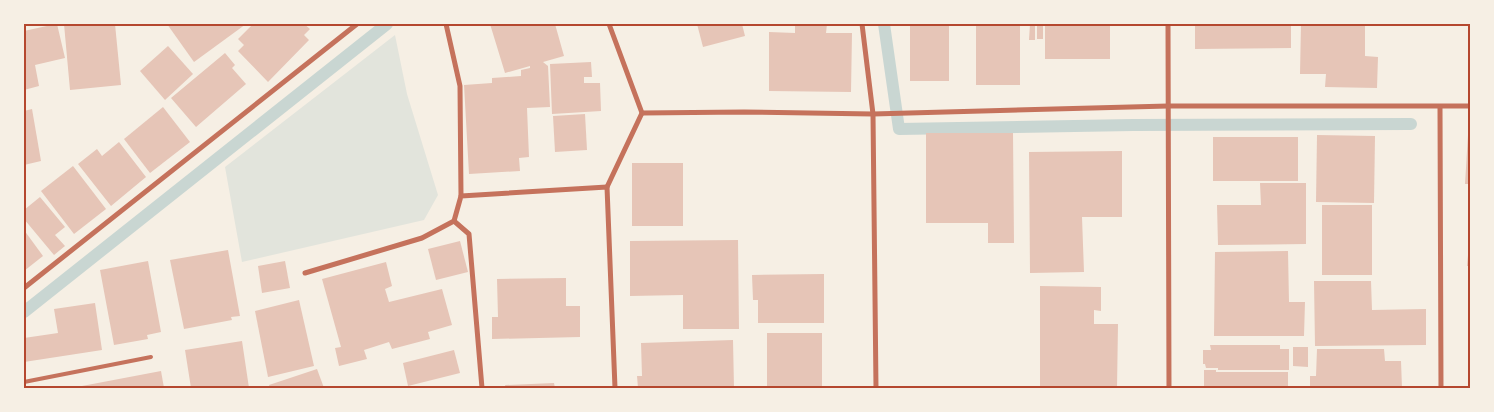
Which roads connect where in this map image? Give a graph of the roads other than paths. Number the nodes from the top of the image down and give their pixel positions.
1 (357, 24) edge
2 (446, 24) edge
3 (609, 24) edge
4 (862, 24) edge
5 (1168, 24) edge
6 (1168, 106) junction
7 (1470, 106) edge
8 (1440, 107) junction
9 (642, 113) junction
10 (872, 114) junction
11 (607, 187) junction
12 (461, 196) junction
13 (454, 221) junction
14 (305, 273) dead end
15 (24, 288) edge
16 (151, 357) dead end
17 (24, 382) edge
18 (482, 388) edge
19 (615, 388) edge
20 (876, 388) edge
21 (1169, 388) edge
22 (1441, 388) edge

1 - 15 street
2 - 12 street
3 - 9 street
4 - 10 street
5 - 6 street
6 - 8 street
6 - 10 street
6 - 21 street
7 - 8 street
8 - 22 street
9 - 10 street
9 - 11 street
10 - 20 street
11 - 12 street
11 - 19 street
12 - 13 street
13 - 14 street
13 - 18 street
16 - 17 lane

